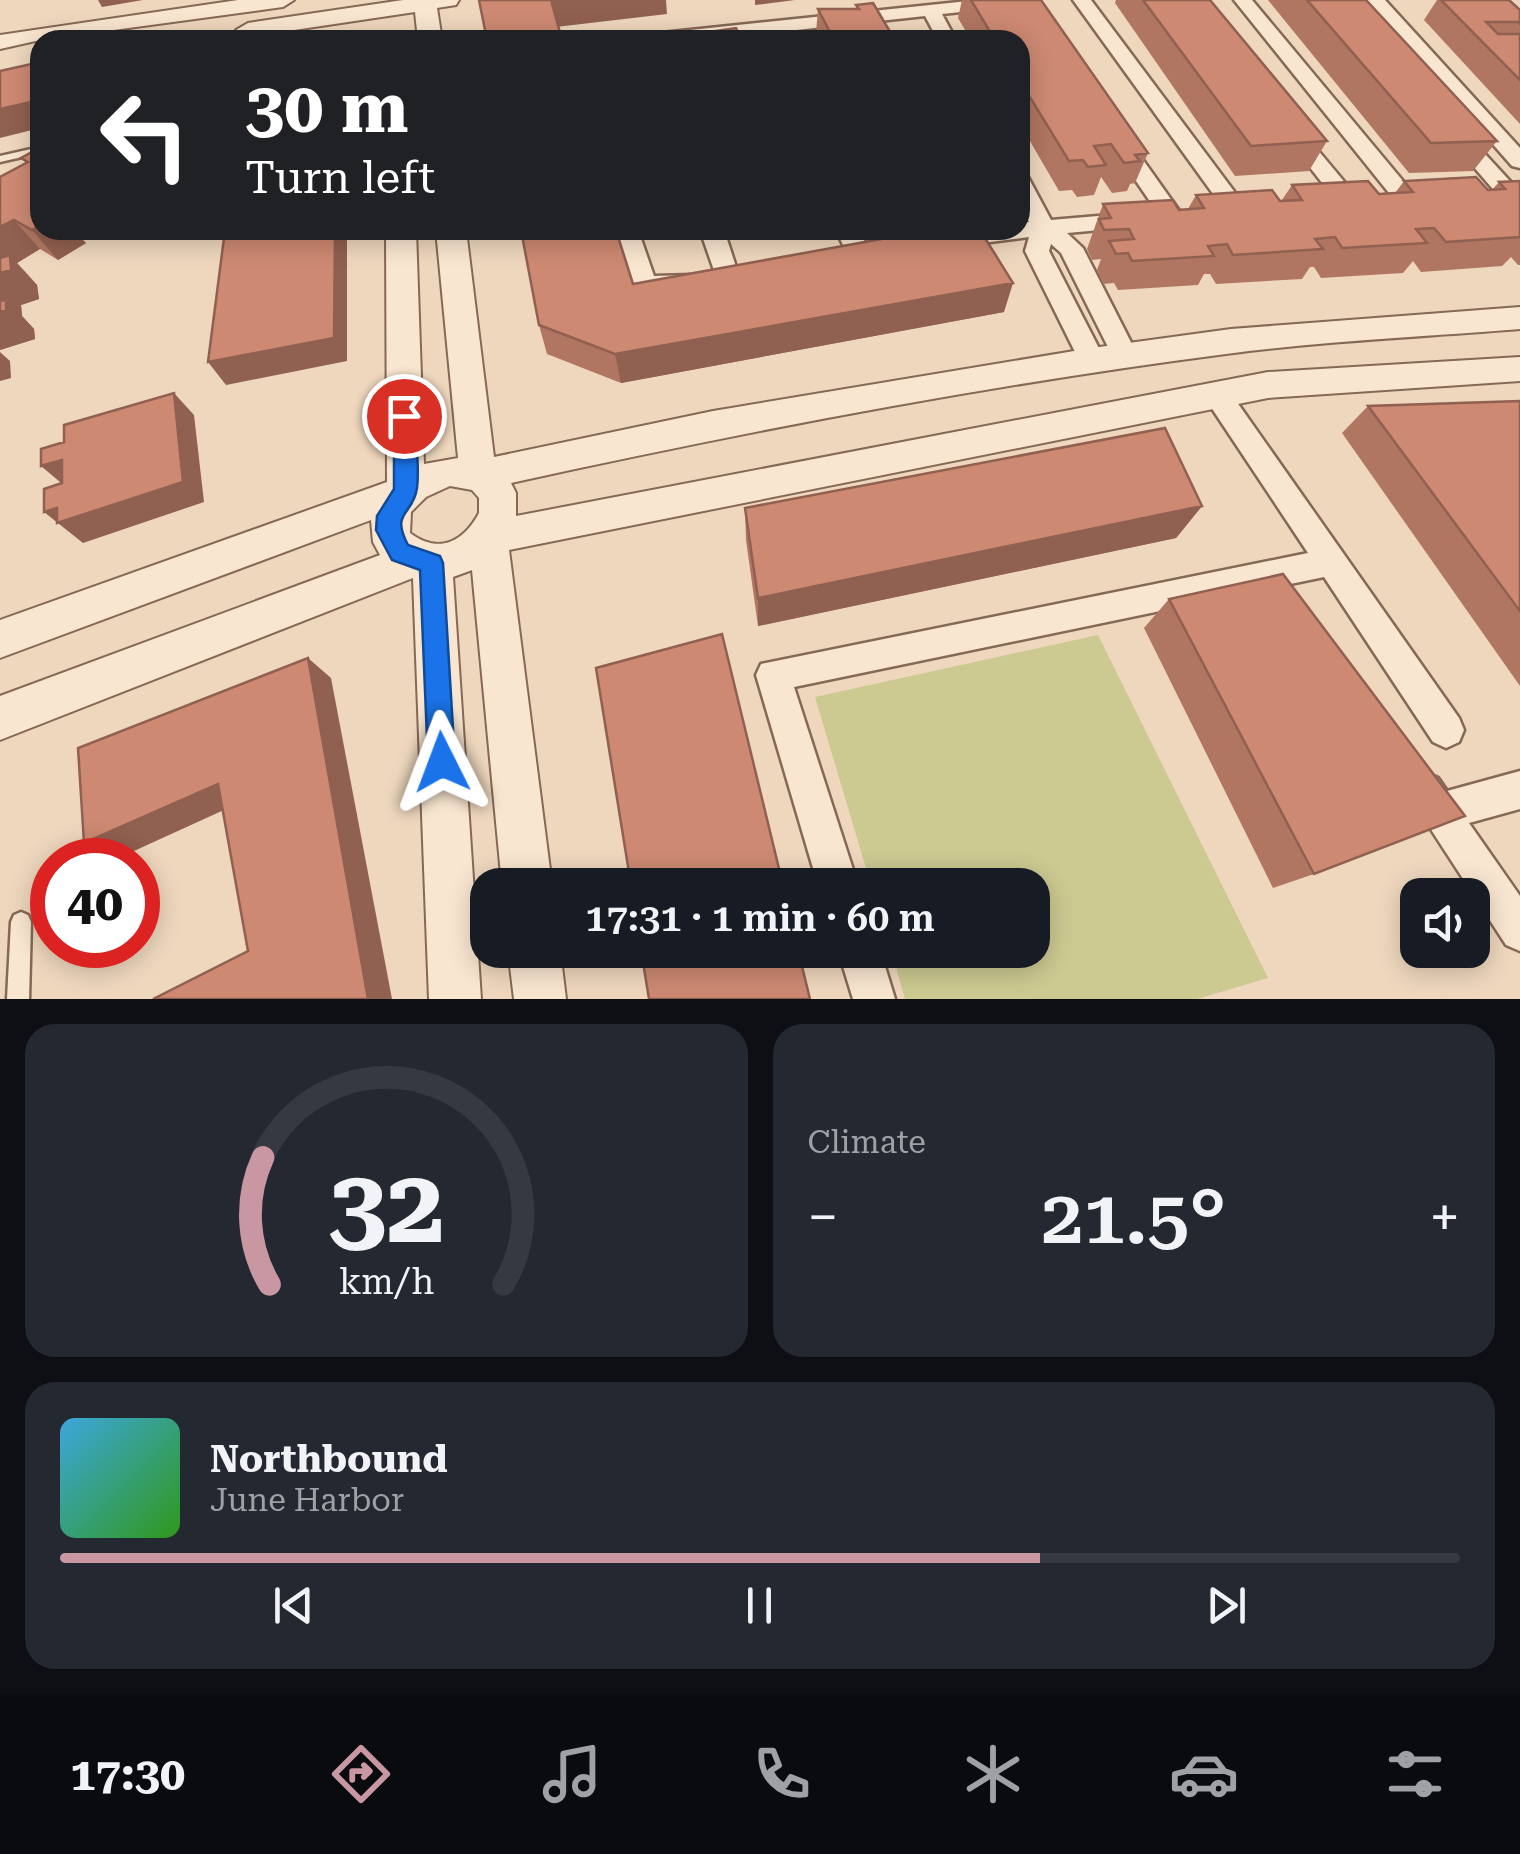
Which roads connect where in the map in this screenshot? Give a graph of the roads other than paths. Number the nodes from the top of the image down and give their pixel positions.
1 (284, 0) edge
2 (1082, 0) edge
3 (1243, 0) edge
4 (1374, 0) edge
5 (433, 1) edge
6 (1030, 5) edge
7 (396, 10) edge
8 (931, 10) junction
9 (878, 16) junction
10 (81, 30) edge
11 (248, 30) edge
12 (431, 30) edge
13 (817, 30) edge
14 (886, 30) edge
15 (941, 30) edge
16 (30, 38) edge
17 (0, 42) edge
18 (1274, 109) edge
19 (1436, 112) edge
20 (1109, 124) edge
21 (30, 152) edge
22 (0, 159) edge
23 (1520, 160) edge
24 (1516, 197) edge
25 (1476, 198) edge
26 (1348, 202) junction
27 (1312, 205) edge
28 (1188, 215) junction
29 (1030, 229) edge
30 (1030, 236) edge
31 (401, 240) edge
32 (452, 240) edge
33 (629, 240) edge
34 (717, 240) edge
35 (945, 240) edge
36 (915, 244) edge
37 (847, 246) edge
38 (887, 247) edge
39 (1520, 318) edge
40 (1108, 358) junction
41 (1520, 370) edge
42 (1217, 395) junction
43 (478, 475) junction
44 (406, 491) junction
45 (488, 538) junction
46 (422, 561) junction
47 (1332, 562) junction
48 (1268, 573) junction
49 (1292, 605) edge
50 (0, 639) edge
51 (0, 718) edge
52 (1446, 730) dead end
53 (1406, 764) edge
54 (1520, 790) edge
55 (1440, 812) junction
56 (525, 868) edge
57 (833, 868) edge
58 (21, 922) dead end
59 (1520, 931) edge
60 (536, 968) edge
61 (864, 968) edge
62 (18, 999) edge
63 (456, 999) edge
64 (540, 999) edge
65 (874, 999) edge

1 - 10 street
2 - 28 street
3 - 26 street
4 - 23 street
5 - 7 street
5 - 12 street
6 - 8 street
7 - 11 street
8 - 9 street
8 - 15 street
9 - 13 street
9 - 14 street
16 - 17 street
18 - 26 street
19 - 24 street
20 - 28 street
21 - 22 lane
24 - 25 street
26 - 27 street
28 - 29 street
30 - 40 street
31 - 44 street
32 - 43 street
33 - 34 street
35 - 36 street
37 - 38 street
39 - 40 street
40 - 43 street
41 - 42 street
42 - 45 street
42 - 47 street
43 - 44 street
43 - 45 street
44 - 46 street
44 - 50 street
45 - 46 street
45 - 56 street
46 - 51 street
46 - 63 street
47 - 48 street
47 - 52 street
48 - 49 street
48 - 57 street
53 - 55 street
54 - 55 street
55 - 59 street
58 - 62 lane
60 - 64 street
61 - 65 street

